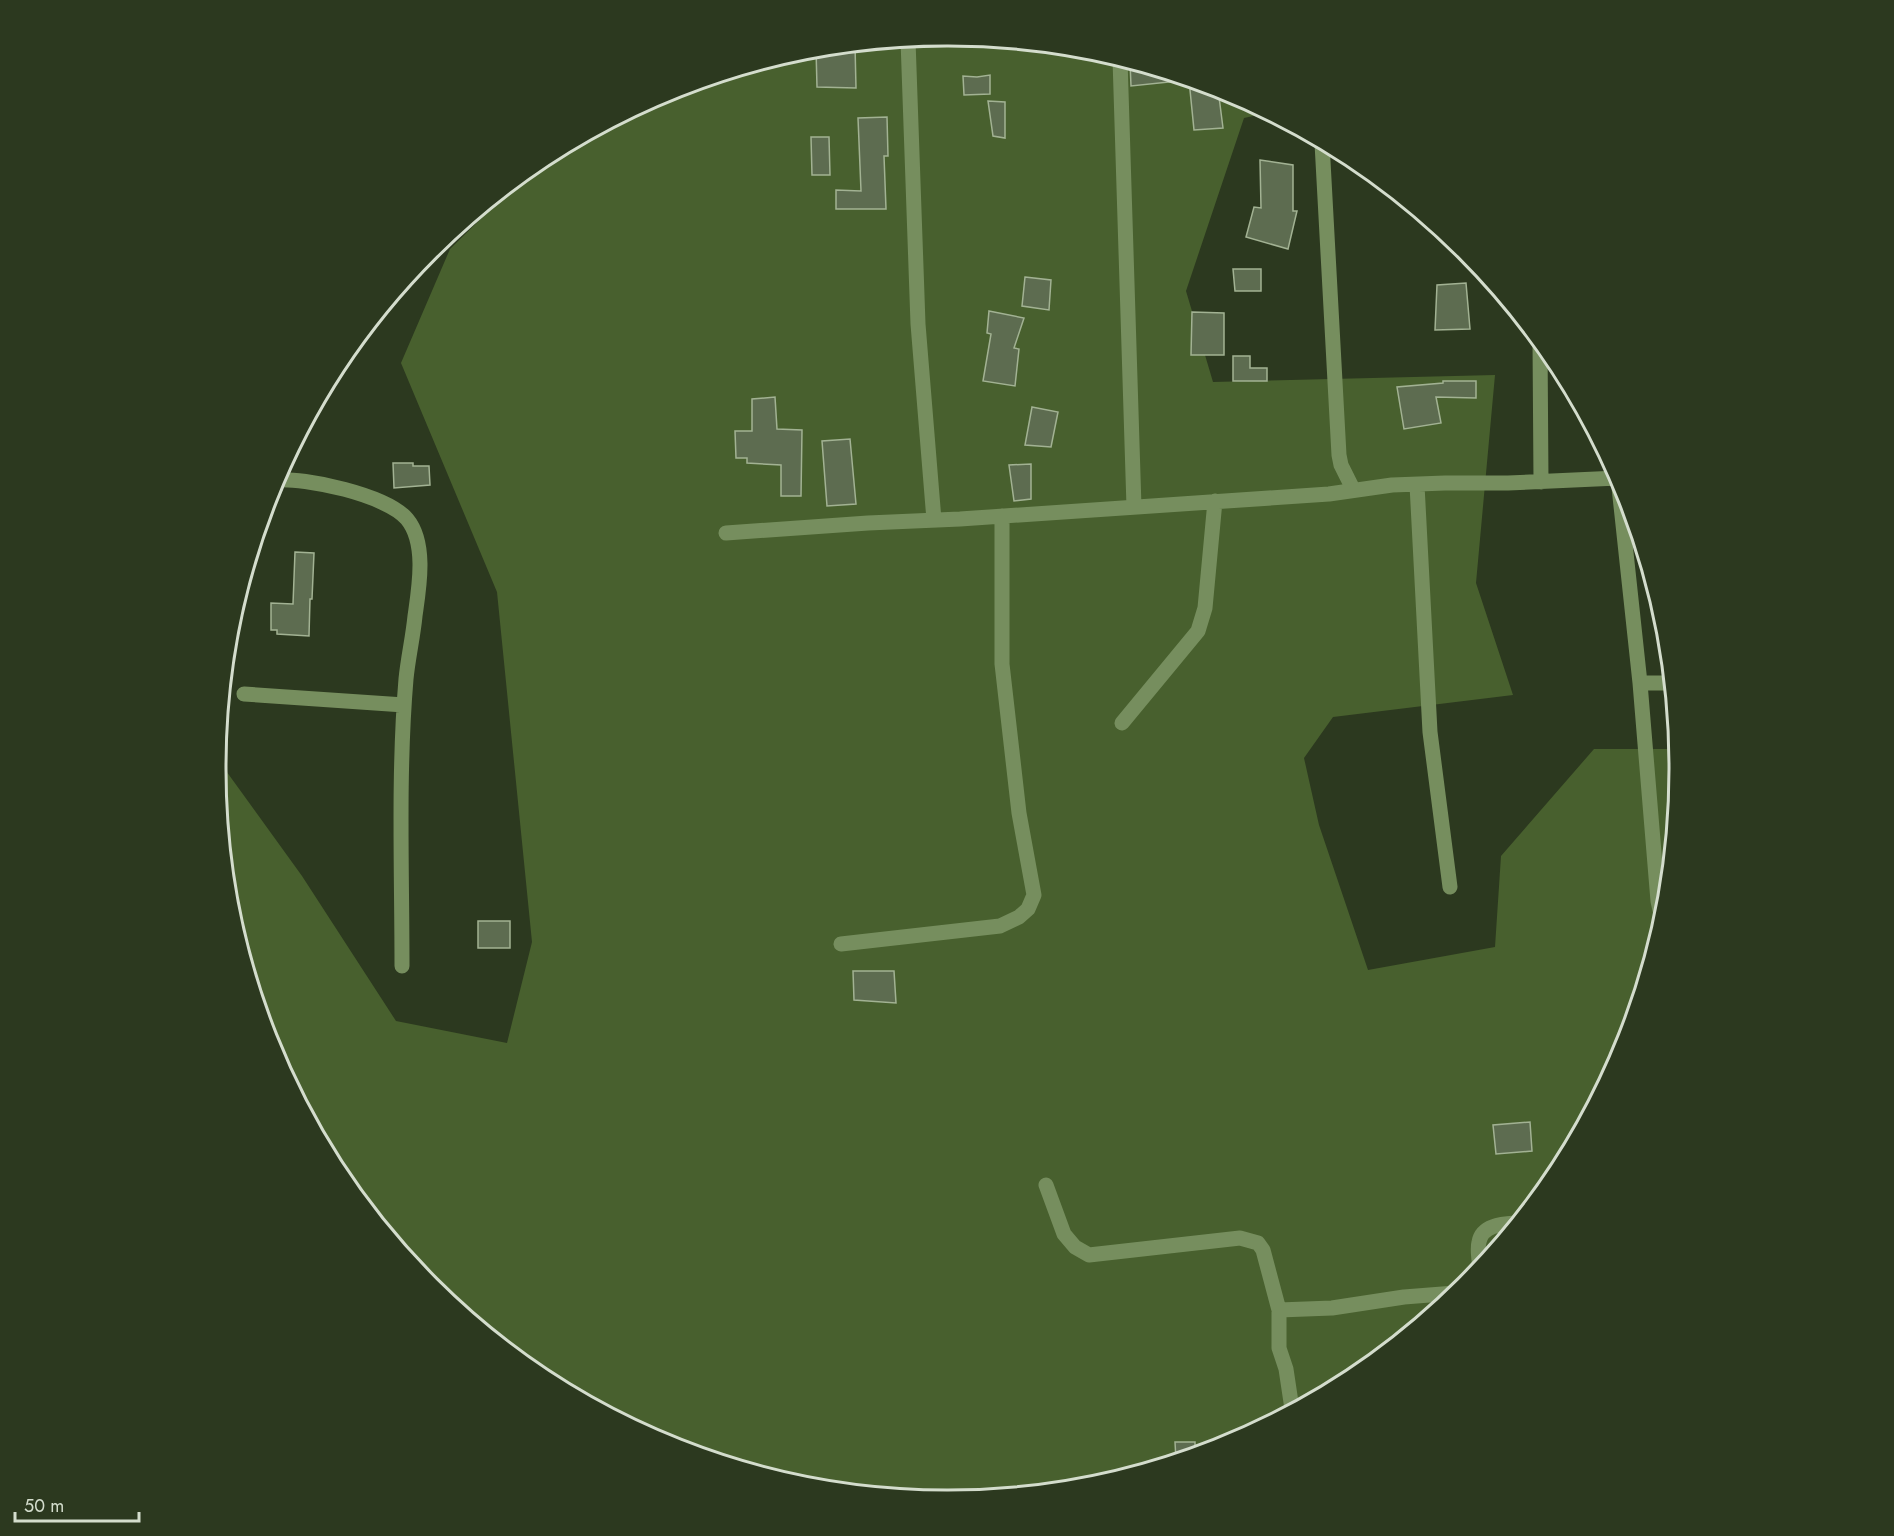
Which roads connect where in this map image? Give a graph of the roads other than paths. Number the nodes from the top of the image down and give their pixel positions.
1 (908, 48) edge
2 (1120, 68) edge
3 (1322, 152) edge
4 (1540, 358) edge
5 (286, 479) edge
6 (1608, 479) edge
7 (1540, 482) junction
8 (1417, 485) junction
9 (1353, 489) junction
10 (1215, 501) junction
11 (1134, 507) junction
12 (1622, 513) edge
13 (1002, 516) junction
14 (934, 520) junction
15 (726, 533) dead end
16 (1663, 683) edge
17 (1640, 684) junction
18 (244, 694) dead end
19 (404, 705) junction
20 (1122, 723) dead end
21 (1660, 878) edge
22 (1450, 887) dead end
23 (841, 944) dead end
24 (402, 966) dead end
25 (1046, 1185) dead end
26 (1505, 1224) edge
27 (1479, 1254) edge
28 (1440, 1294) edge
29 (1279, 1310) junction
30 (1291, 1402) edge

1 - 14 street
2 - 11 street
3 - 9 street
4 - 7 street
5 - 19 street
6 - 7 street
7 - 8 street
8 - 9 street
8 - 22 street
9 - 10 street
10 - 11 street
10 - 20 street
11 - 13 street
12 - 17 street
13 - 14 street
13 - 23 street
14 - 15 street
16 - 17 street
17 - 21 street
18 - 19 street
19 - 24 street
25 - 29 street
26 - 27 street
28 - 29 street
29 - 30 street

